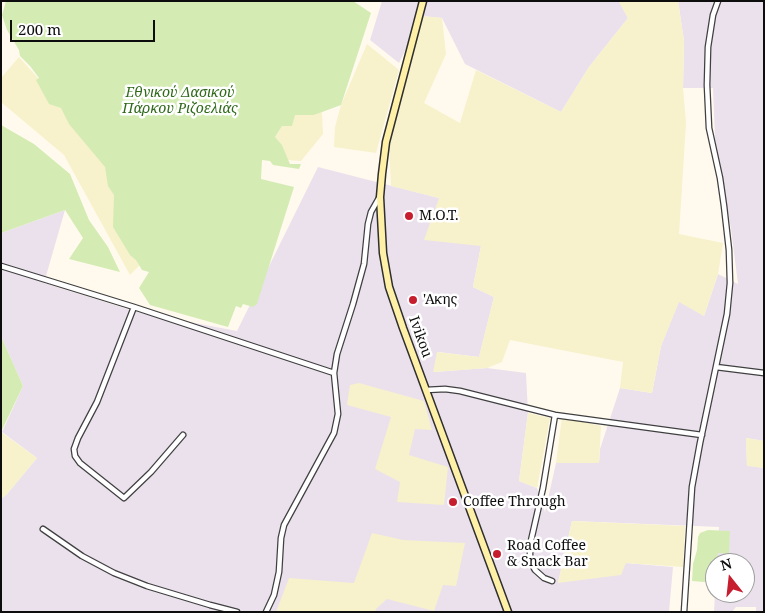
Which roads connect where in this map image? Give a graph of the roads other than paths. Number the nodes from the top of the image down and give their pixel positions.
1 (423, 1) edge
2 (718, 1) edge
3 (380, 197) junction
4 (1, 266) edge
5 (134, 306) junction
6 (716, 367) junction
7 (334, 373) junction
8 (764, 373) edge
9 (426, 390) junction
10 (555, 415) junction
11 (183, 435) dead end
12 (702, 435) junction
13 (43, 529) dead end
14 (552, 581) dead end
15 (237, 612) edge
16 (266, 612) edge
17 (508, 612) edge
18 (684, 612) edge

1 - 3 street, Ivikou
2 - 6 street
3 - 7 street
3 - 9 street, Ivikou
4 - 5 street
5 - 7 street
5 - 11 street
6 - 8 street
6 - 12 street
7 - 16 street
9 - 10 street
9 - 17 street, Ivikou
10 - 12 street
10 - 14 street
12 - 18 street
13 - 15 street

